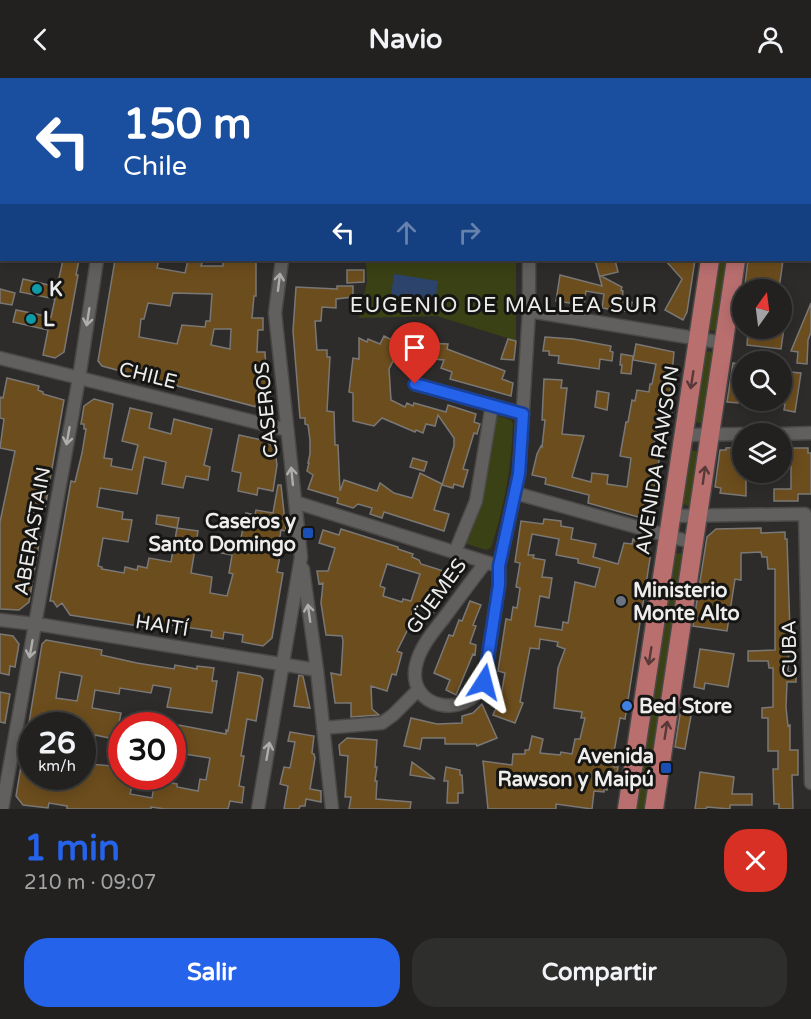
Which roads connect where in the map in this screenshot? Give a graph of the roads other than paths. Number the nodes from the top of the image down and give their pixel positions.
1 (97, 261) edge
2 (282, 261) edge
3 (530, 261) edge
4 (710, 261) edge
5 (736, 261) edge
6 (529, 311) junction
7 (698, 339) junction
8 (724, 344) junction
9 (0, 358) edge
10 (78, 378) junction
11 (415, 384) dead end
12 (492, 405) junction
13 (523, 414) junction
14 (287, 430) junction
15 (811, 433) edge
16 (732, 434) edge
17 (792, 434) edge
18 (684, 435) junction
19 (710, 435) junction
20 (515, 493) junction
21 (295, 502) junction
22 (671, 516) junction
23 (698, 516) junction
24 (669, 536) junction
25 (694, 543) junction
26 (455, 552) junction
27 (301, 557) junction
28 (486, 562) junction
29 (499, 566) junction
30 (0, 620) edge
31 (35, 624) junction
32 (283, 664) junction
33 (317, 670) junction
34 (418, 690) junction
35 (323, 728) junction
36 (811, 783) edge
37 (2, 809) edge
38 (258, 809) edge
39 (332, 809) edge
40 (627, 809) edge
41 (654, 809) edge

1 -> 10 street, ABERASTAIN
14 -> 2 street, CASEROS
3 - 6 street, GÜEMES
4 - 7 main road, AVENIDA RAWSON
5 - 8 main road
6 - 7 street
6 - 13 street, GÜEMES
7 - 8 street
7 -> 18 main road, AVENIDA RAWSON
8 - 19 main road
9 - 10 street, CHILE
10 - 14 street, CHILE
10 -> 31 street, ABERASTAIN
11 - 12 street
12 - 13 street
12 - 26 street, GÜEMES
13 - 20 street, GÜEMES
21 -> 14 street, CASEROS
15 - 17 street
16 - 19 street
18 - 19 street
18 - 22 main road, AVENIDA RAWSON
23 -> 19 main road
20 - 24 street
20 - 29 street, GÜEMES
21 - 26 street
21 - 27 street, CASEROS
22 - 23 street
22 - 24 main road, AVENIDA RAWSON
23 - 25 main road
23 - 36 street, CUBA
24 - 25 street
24 -> 40 main road, AVENIDA RAWSON
41 -> 25 main road
26 - 28 street
27 - 32 street, CASEROS
33 -> 27 street, CASEROS
28 - 29 street
28 - 34 street, GÜEMES
29 - 34 street, GÜEMES
30 - 31 street, HAITÍ
31 - 32 street, HAITÍ
31 -> 37 street, ABERASTAIN
32 - 33 street, HAITÍ
38 -> 32 street, CASEROS
33 - 35 street, CASEROS
34 - 35 street
35 - 39 street, CASEROS

